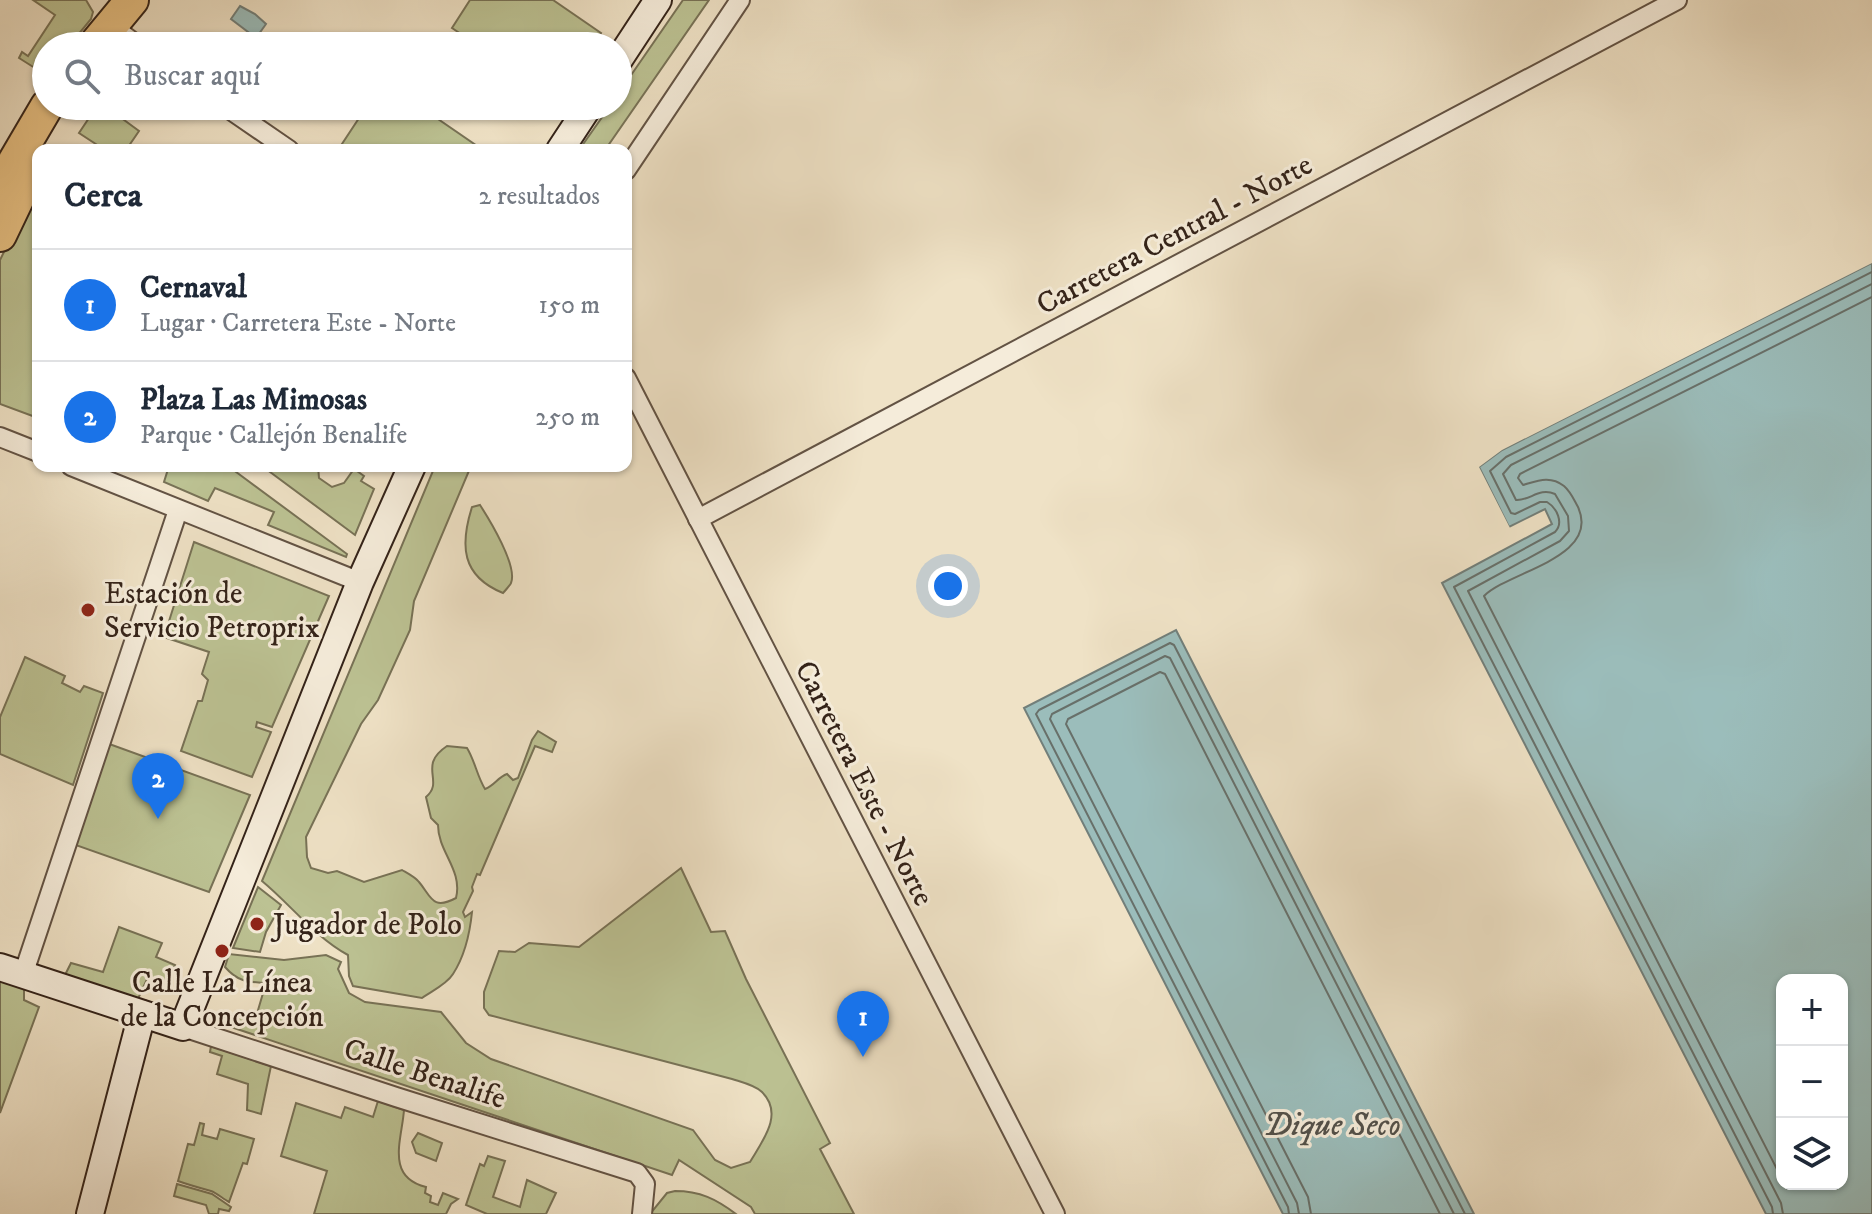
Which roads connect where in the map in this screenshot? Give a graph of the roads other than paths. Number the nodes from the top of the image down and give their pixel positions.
1 (658, 0) edge
2 (740, 0) edge
3 (1677, 0) edge
4 (632, 40) edge
5 (39, 120) edge
6 (60, 120) edge
7 (245, 120) edge
8 (580, 120) edge
9 (46, 144) edge
10 (280, 144) edge
11 (564, 144) edge
12 (632, 161) edge
13 (32, 169) edge
14 (0, 186) edge
15 (0, 235) edge
16 (632, 390) edge
17 (0, 437) edge
18 (32, 450) edge
19 (86, 472) edge
20 (409, 472) edge
21 (178, 510) junction
22 (698, 519) junction
23 (360, 582) junction
24 (11, 971) edge
25 (142, 1014) junction
26 (183, 1027) junction
27 (90, 1214) edge
28 (642, 1214) edge
29 (1055, 1214) edge

1 - 4 street
2 - 12 street
3 - 22 street, Carretera Central - Norte
5 - 14 highway
6 - 9 highway
7 - 10 street
8 - 11 street
13 - 15 highway
16 - 22 street, Carretera Este - Norte
17 - 18 street
19 - 21 street
20 - 23 street
21 - 23 street
21 - 24 street
22 - 29 street, Carretera Este - Norte
23 - 26 street
24 - 25 street, Calle Benalife
25 - 26 street, Calle Benalife
25 - 27 street
26 - 28 street, Calle Benalife

